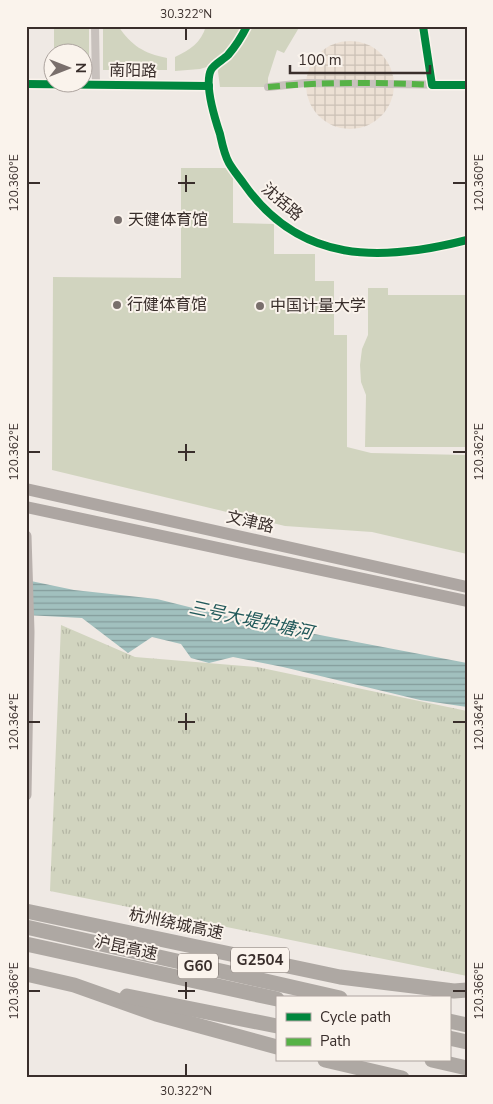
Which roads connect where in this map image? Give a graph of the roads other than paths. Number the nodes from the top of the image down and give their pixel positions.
1 (95, 26) edge
2 (247, 26) edge
3 (423, 26) edge
4 (26, 84) edge
5 (96, 85) junction
6 (432, 85) junction
7 (467, 85) edge
8 (209, 86) junction
9 (268, 88) dead end
10 (467, 240) edge
11 (26, 489) edge
12 (26, 507) edge
13 (27, 539) edge
14 (467, 586) edge
15 (467, 600) edge
16 (26, 794) edge
17 (26, 911) edge
18 (26, 926) edge
19 (26, 944) edge
20 (26, 974) edge
21 (74, 985) junction
22 (467, 990) edge
23 (331, 996) edge
24 (276, 999) edge
25 (450, 1021) edge
26 (467, 1025) edge
27 (276, 1026) edge
28 (450, 1038) edge
29 (467, 1042) edge
30 (276, 1047) edge
31 (334, 1062) edge
32 (441, 1062) edge
33 (467, 1068) edge
34 (402, 1078) edge

1 - 5 street
2 - 8 street
3 - 6 street
4 - 5 street, 南阳路
5 - 8 street, 南阳路
6 - 7 street
6 - 9 street
8 - 10 street, 沈括路
11 - 14 main road, 文津路
12 - 15 main road, 文津路
13 - 16 main road
17 - 22 highway, 杭州绕城高速 / G2504
18 - 23 highway, 沪昆高速 / G60
19 - 24 highway, 沪昆高速 / G60
20 - 21 highway
21 - 27 highway
21 - 30 highway
25 - 26 highway
28 - 29 highway
31 - 34 highway
32 - 33 highway

